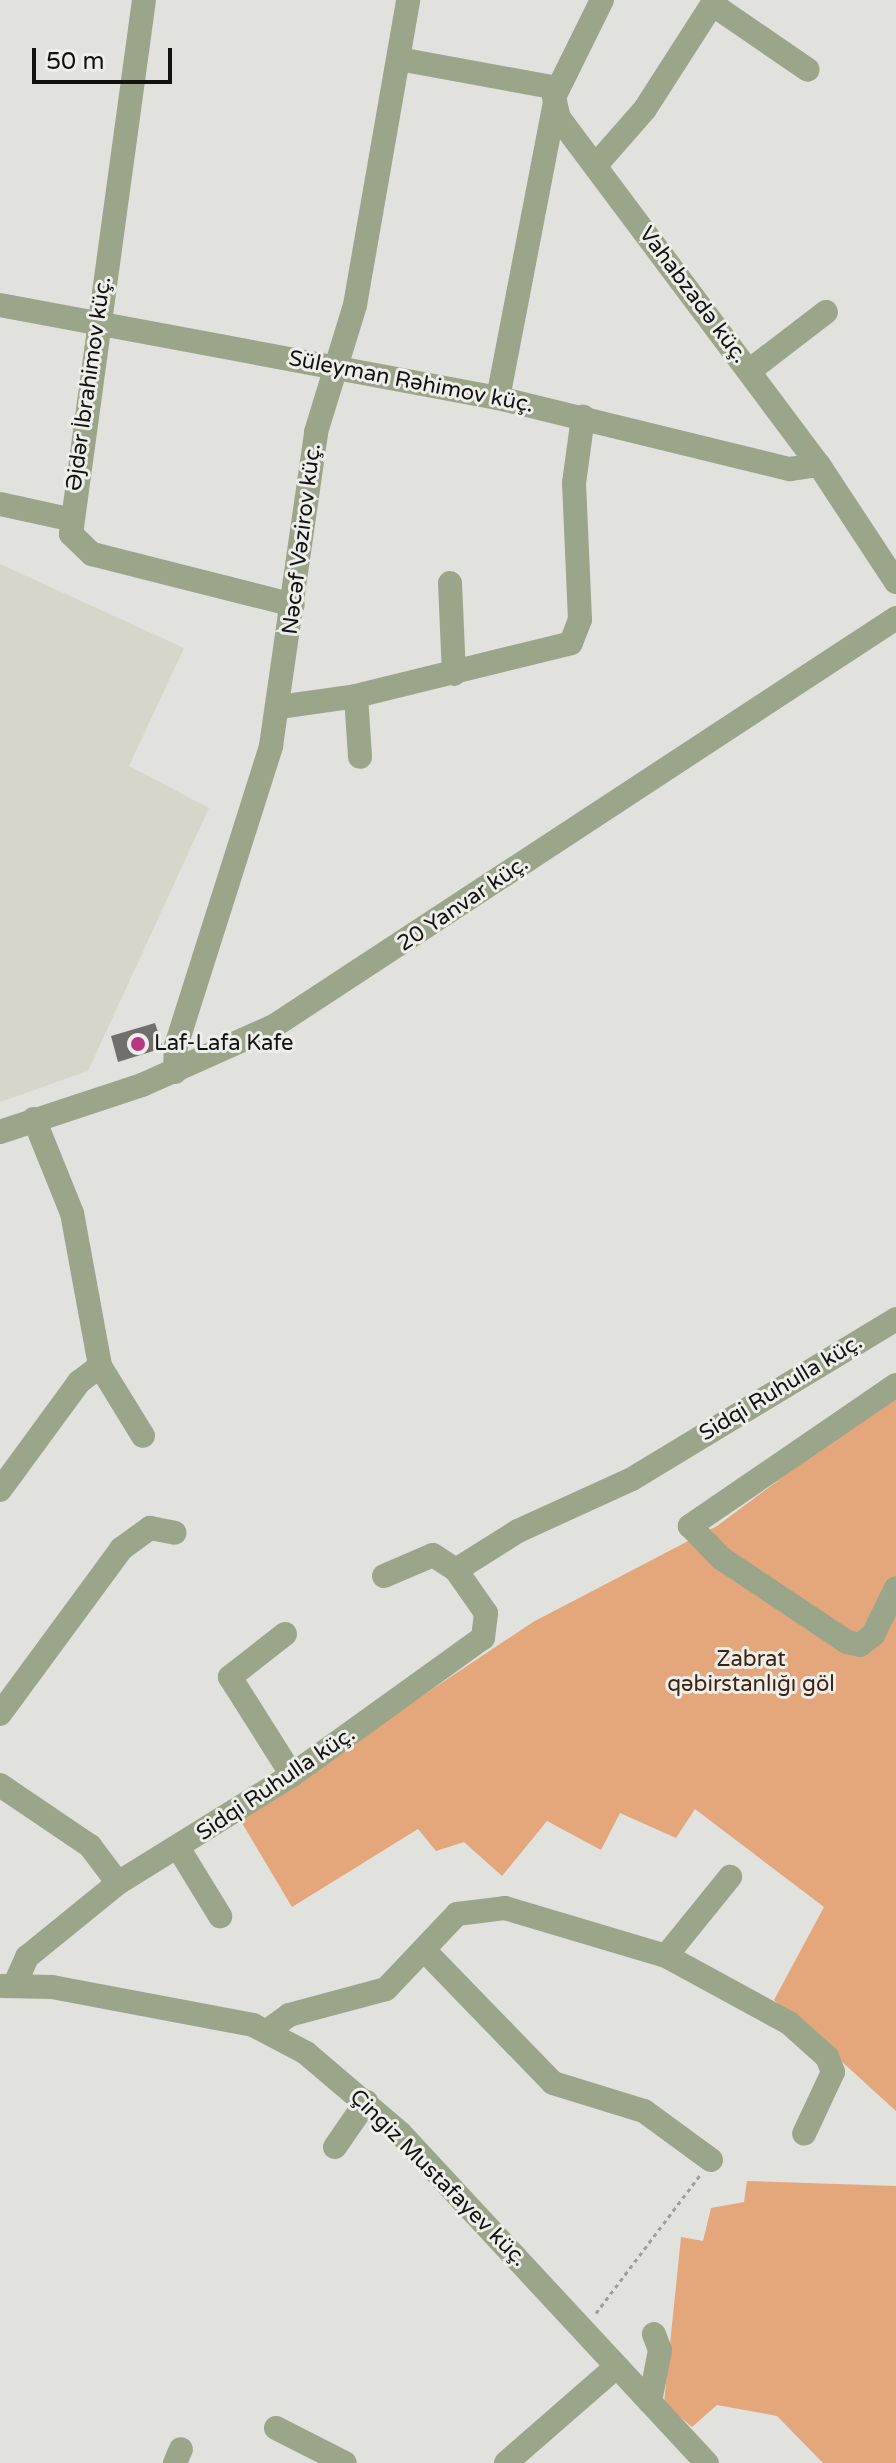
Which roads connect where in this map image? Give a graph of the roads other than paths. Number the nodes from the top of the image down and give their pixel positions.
1 (144, 0) edge
2 (408, 0) edge
3 (602, 0) edge
4 (714, 2) edge
5 (399, 59) junction
6 (808, 70) dead end
7 (555, 97) junction
8 (596, 165) junction
9 (0, 305) edge
10 (826, 312) dead end
11 (99, 323) junction
12 (336, 366) junction
13 (749, 371) junction
14 (498, 398) junction
15 (583, 417) junction
16 (819, 465) junction
17 (0, 504) edge
18 (69, 519) junction
19 (896, 582) edge
20 (450, 583) dead end
21 (293, 605) junction
22 (896, 618) edge
23 (454, 674) junction
24 (356, 696) junction
25 (279, 707) junction
26 (360, 757) dead end
27 (175, 1072) junction
28 (34, 1119) junction
29 (0, 1132) edge
30 (896, 1319) edge
31 (100, 1366) junction
32 (896, 1385) edge
33 (143, 1436) dead end
34 (0, 1490) edge
35 (175, 1533) dead end
36 (456, 1570) junction
37 (384, 1576) dead end
38 (896, 1588) edge
39 (285, 1634) dead end
40 (0, 1714) edge
41 (292, 1775) junction
42 (0, 1785) edge
43 (179, 1849) junction
44 (730, 1877) dead end
45 (118, 1883) junction
46 (220, 1916) dead end
47 (426, 1952) junction
48 (666, 1956) junction
49 (8, 1986) edge
50 (270, 2029) junction
51 (366, 2102) junction
52 (804, 2134) dead end
53 (335, 2147) dead end
54 (711, 2160) road end
55 (654, 2334) dead end
56 (617, 2366) junction
57 (650, 2402) junction
58 (276, 2428) dead end
59 (345, 2463) edge
60 (506, 2463) edge
61 (707, 2463) edge

1 - 11 street, Əjdər İbrahimov küç.
2 - 5 street, Nəcəf Vəzirov küç.
3 - 7 street
4 - 6 street
4 - 8 street
5 - 7 street
5 - 12 street, Nəcəf Vəzirov küç.
7 - 8 street, Vahabzadə küç.
7 - 14 street
8 - 13 street, Vahabzadə küç.
9 - 11 street, Süleyman Rəhimov küç.
10 - 13 street
11 - 12 street, Süleyman Rəhimov küç.
11 - 18 street, Əjdər İbrahimov küç.
12 - 14 street, Süleyman Rəhimov küç.
12 - 21 street, Nəcəf Vəzirov küç.
13 - 16 street, Vahabzadə küç.
14 - 15 street, Süleyman Rəhimov küç.
15 - 16 street, Süleyman Rəhimov küç.
15 - 23 street
16 - 19 street, Vahabzadə küç.
17 - 18 street
18 - 21 street, Əjdər İbrahimov küç.
20 - 23 street
21 - 25 street, Nəcəf Vəzirov küç.
22 - 27 street, 20 Yanvar küç.
23 - 24 street
24 - 25 street
24 - 26 street
25 - 27 street, Nəcəf Vəzirov küç.
27 - 28 street, 20 Yanvar küç.
28 - 29 street, 20 Yanvar küç.
28 - 31 street
30 - 36 street, Sidqi Ruhulla küç.
31 - 33 street
31 - 34 street
32 - 38 street
35 - 40 street
36 - 37 street
36 - 41 street, Sidqi Ruhulla küç.
39 - 41 street
41 - 43 street, Sidqi Ruhulla küç.
42 - 45 street
43 - 45 street, Sidqi Ruhulla küç.
43 - 46 street
44 - 48 street
45 - 49 street, Sidqi Ruhulla küç.
47 - 48 street
47 - 50 street
47 - 54 street
48 - 52 street
49 - 50 street, Çingiz Mustafayev küç.
50 - 51 street, Çingiz Mustafayev küç.
51 - 53 street
51 - 56 street, Çingiz Mustafayev küç.
55 - 57 street
56 - 57 street, Çingiz Mustafayev küç.
56 - 60 street
57 - 61 street, Çingiz Mustafayev küç.
58 - 59 street

